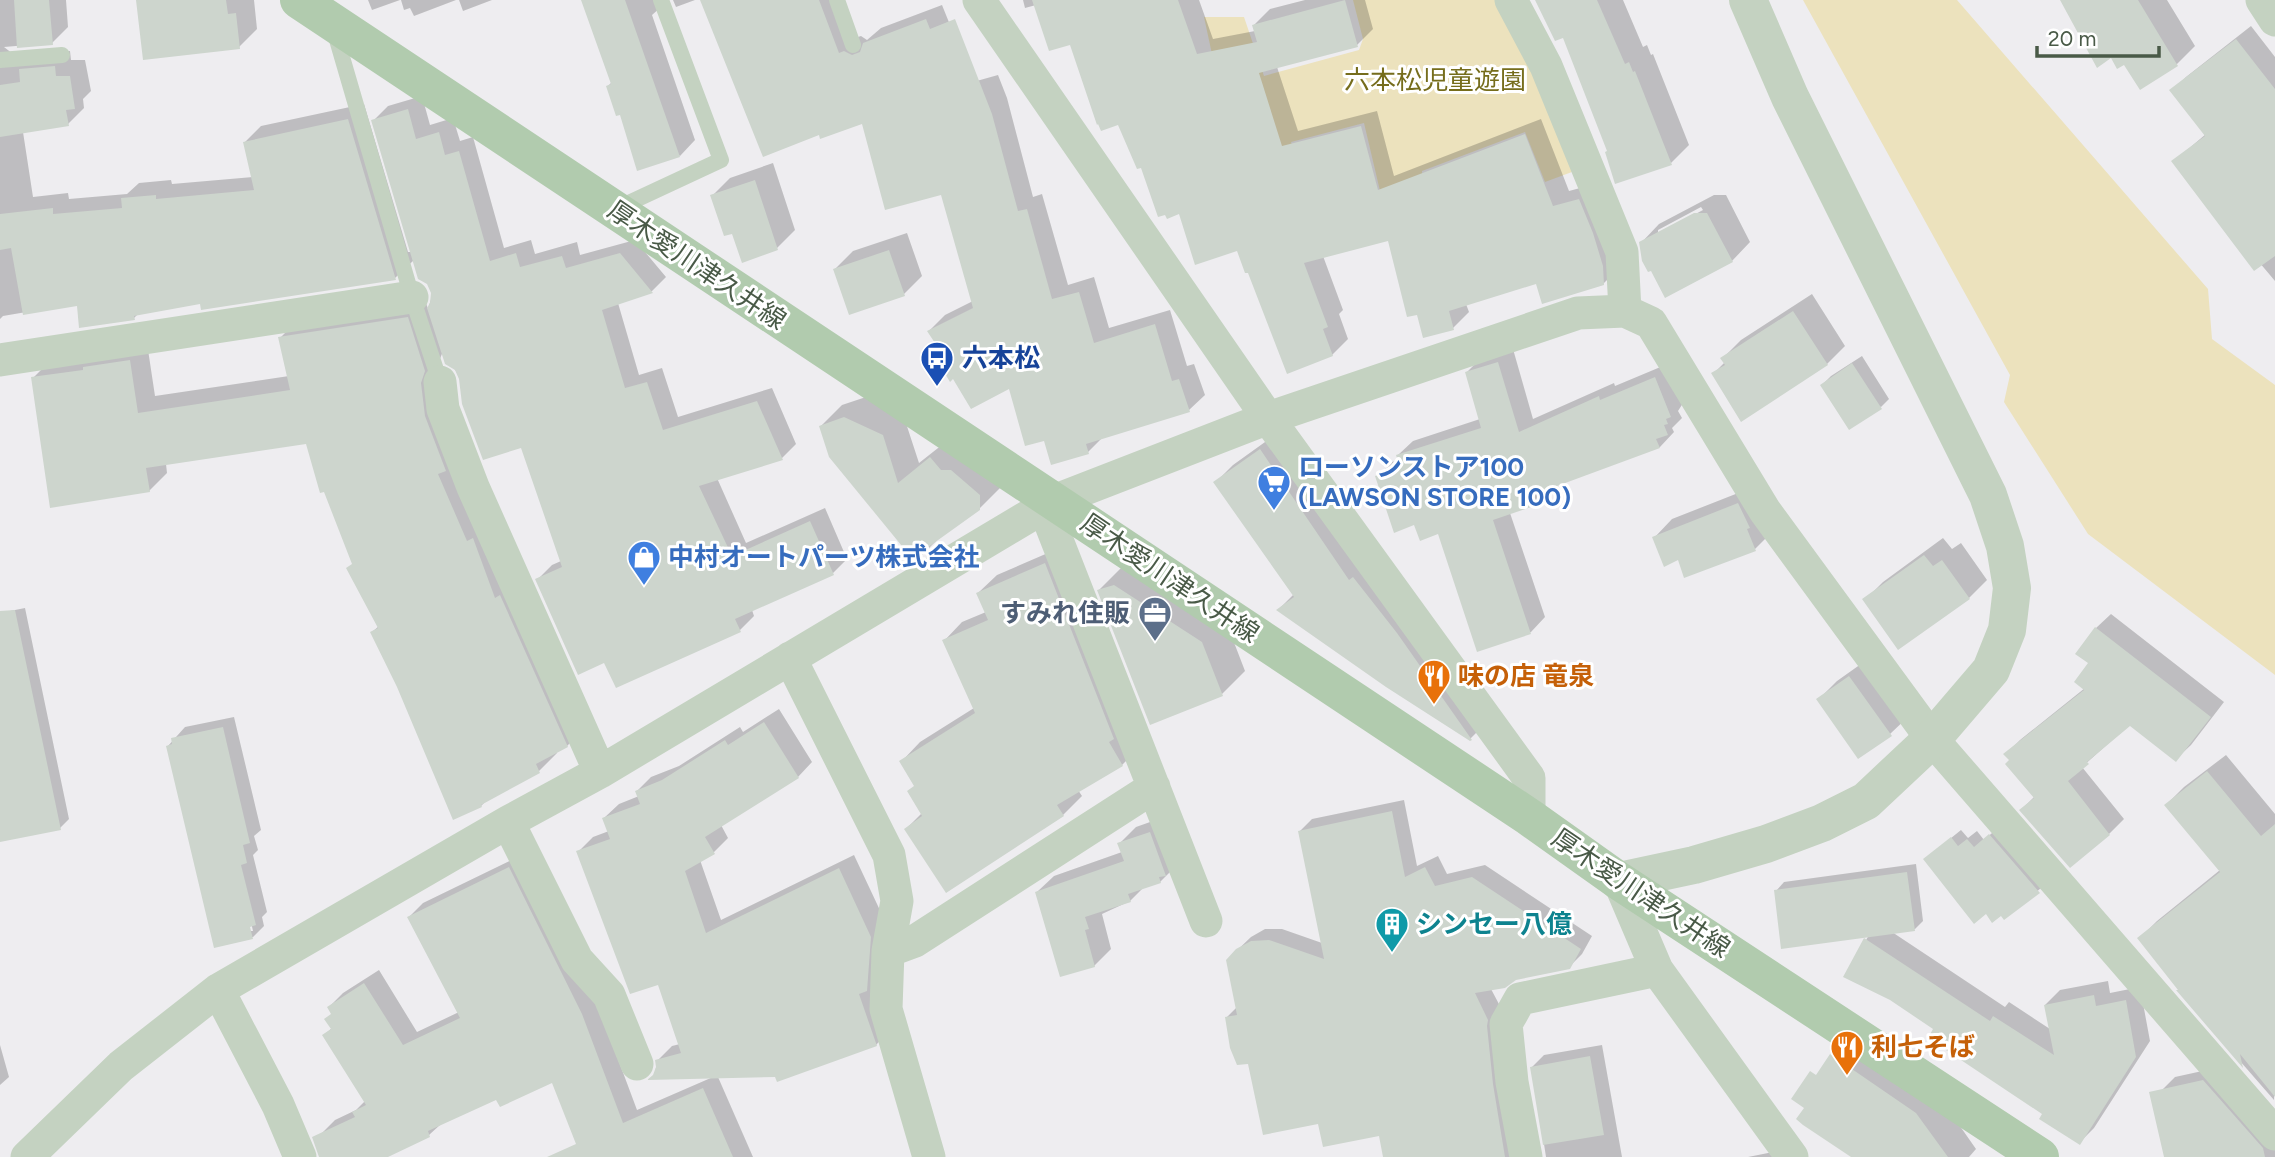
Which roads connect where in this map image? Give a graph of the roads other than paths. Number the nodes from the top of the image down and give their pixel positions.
1 (299, 0) edge
2 (661, 0) edge
3 (837, 0) edge
4 (979, 0) edge
5 (1511, 0) edge
6 (1748, 0) edge
7 (2262, 0) edge
8 (2275, 20) edge
9 (332, 23) junction
10 (853, 45) dead end
11 (62, 55) dead end
12 (0, 60) edge
13 (614, 210) junction
14 (412, 297) junction
15 (1625, 311) junction
16 (0, 360) edge
17 (440, 382) joint
18 (1268, 418) junction
19 (1049, 504) junction
20 (790, 657) junction
21 (1932, 739) junction
22 (600, 772) junction
23 (1153, 787) junction
24 (1529, 817) junction
25 (508, 822) junction
26 (1619, 881) junction
27 (1206, 921) dead end
28 (888, 951) junction
29 (1657, 970) junction
30 (219, 990) junction
31 (637, 1064) dead end
32 (2275, 1133) edge
33 (27, 1157) edge
34 (300, 1157) edge
35 (929, 1157) edge
36 (1526, 1157) edge
37 (1792, 1157) edge
38 (2040, 1157) edge

1 - 9 main road, 厚木愛川津久井線
2 - 13 lane
3 - 10 lane
4 - 18 street
5 - 15 street
6 - 21 street
7 - 8 street
9 - 13 main road, 厚木愛川津久井線
9 - 14 lane
11 - 12 lane
13 - 19 main road, 厚木愛川津久井線
14 - 16 street
14 - 17 lane
15 - 18 street
15 - 21 street
17 - 22 street
18 - 19 street
18 - 24 street
19 - 20 street
19 - 23 street
19 - 24 main road, 厚木愛川津久井線
20 - 22 street
20 - 28 street
21 - 26 street
21 - 32 street
22 - 25 street
23 - 27 street
23 - 28 street
24 - 26 main road, 厚木愛川津久井線
25 - 30 street
25 - 31 street
26 - 29 street
26 - 38 main road, 厚木愛川津久井線
28 - 35 street
29 - 36 street
29 - 37 street
30 - 33 street
30 - 34 street

